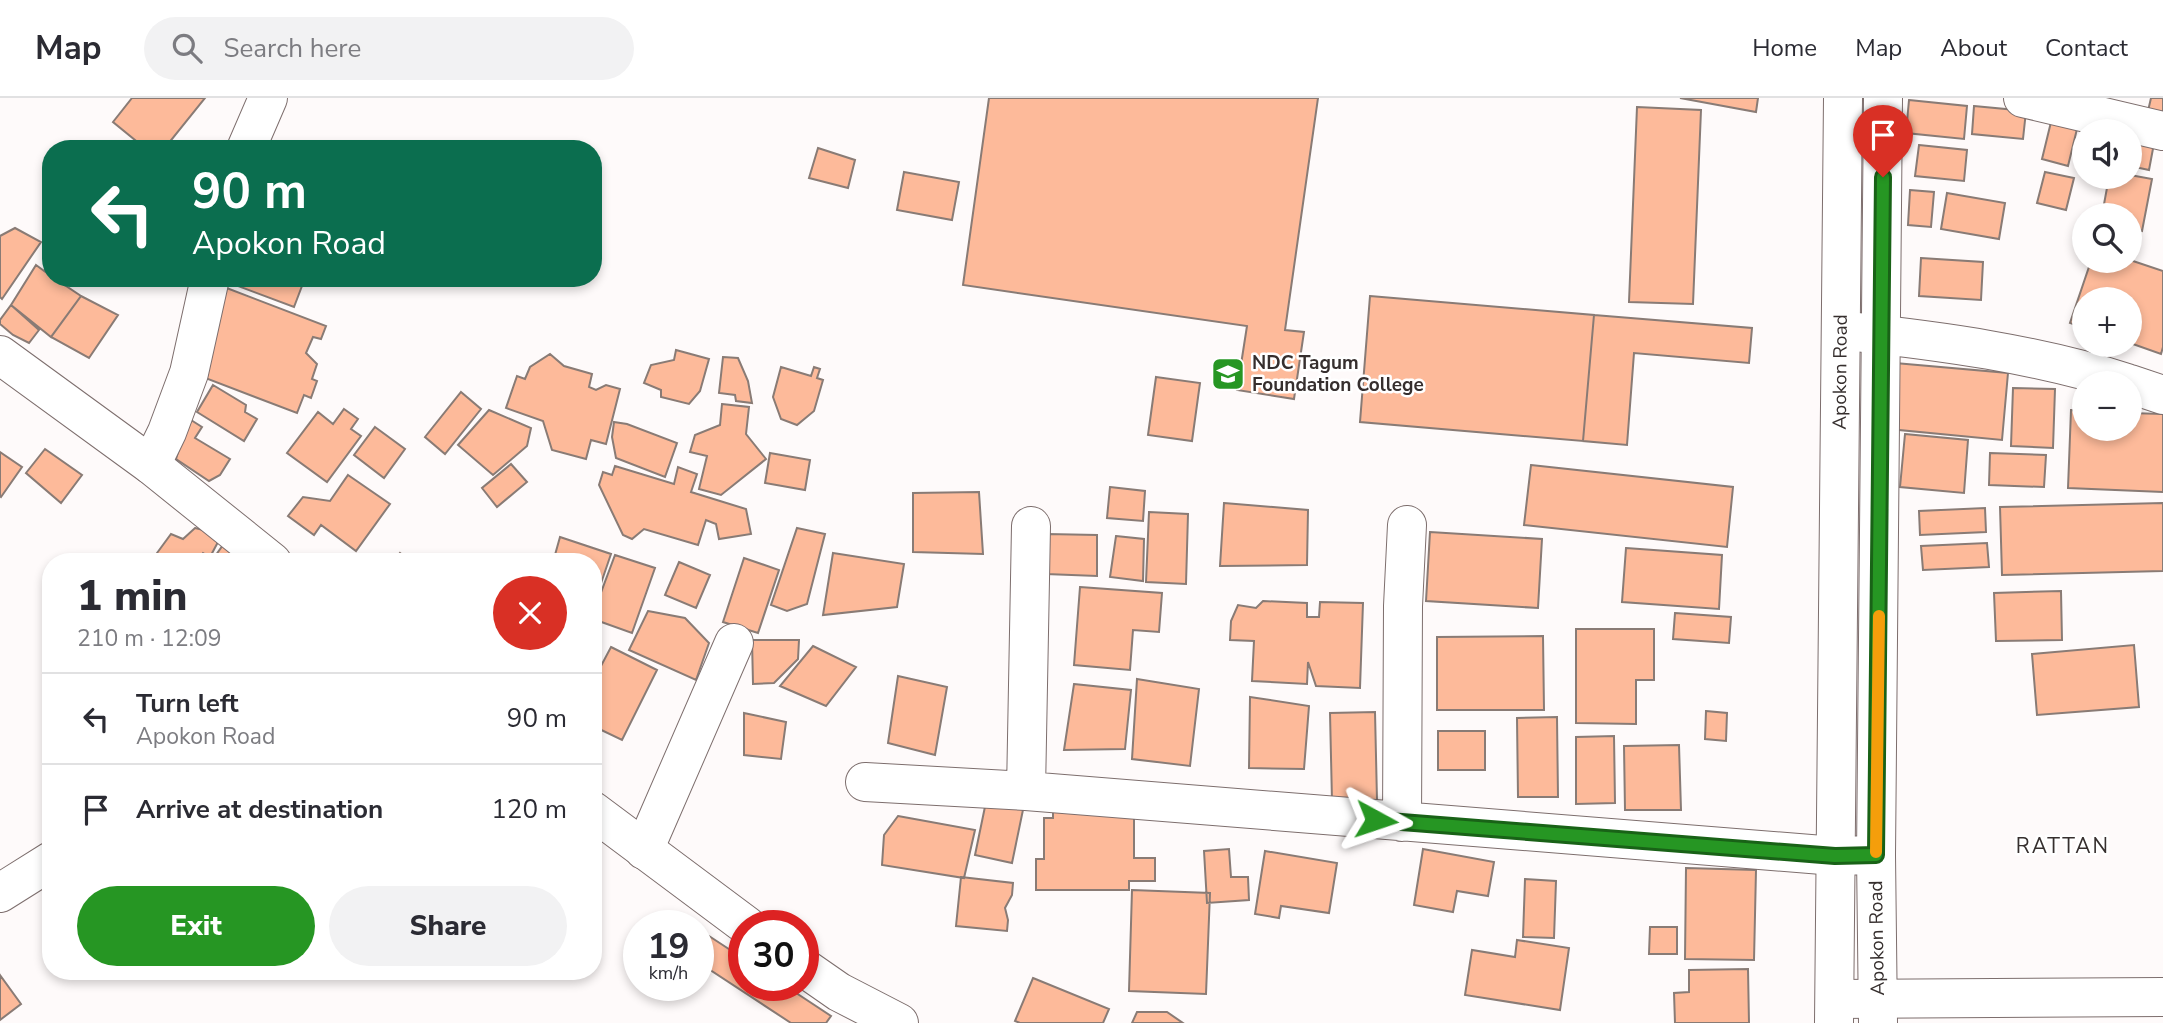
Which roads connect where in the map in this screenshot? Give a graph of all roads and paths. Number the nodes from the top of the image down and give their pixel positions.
1 (268, 98) edge
2 (1843, 98) edge
3 (1883, 98) edge
4 (2023, 98) edge
5 (2163, 131) edge
6 (250, 140) edge
7 (208, 287) edge
8 (1842, 331) junction
9 (1882, 335) junction
10 (0, 355) edge
11 (2086, 371) edge
12 (2142, 388) edge
13 (2163, 395) edge
14 (151, 465) junction
15 (1406, 524) dead end
16 (1031, 526) dead end
17 (261, 553) edge
18 (734, 642) dead end
19 (865, 782) dead end
20 (1026, 791) junction
21 (602, 818) edge
22 (1402, 822) junction
23 (644, 850) junction
24 (1876, 855) junction
25 (1835, 856) junction
26 (42, 867) edge
27 (0, 893) edge
28 (728, 912) edge
29 (819, 978) edge
30 (2163, 997) edge
31 (1835, 1011) edge
32 (1878, 1011) edge
33 (899, 1023) edge

1 - 6 main road
2 - 8 main road, Apokon Road
3 - 9 main road, Apokon Road
4 - 5 main road
7 - 14 main road
8 - 9 main road
8 - 25 main road, Apokon Road
9 - 11 main road
9 - 24 main road, Apokon Road
10 - 14 main road
12 - 13 main road
14 - 17 main road
15 - 22 main road
16 - 20 main road
18 - 23 main road
19 - 20 main road
20 - 22 main road
21 - 23 main road
22 - 25 main road
23 - 28 main road
24 - 25 main road
24 - 32 main road, Apokon Road
25 - 31 main road, Apokon Road
26 - 27 main road
29 - 33 main road
30 - 32 main road
31 - 32 main road

